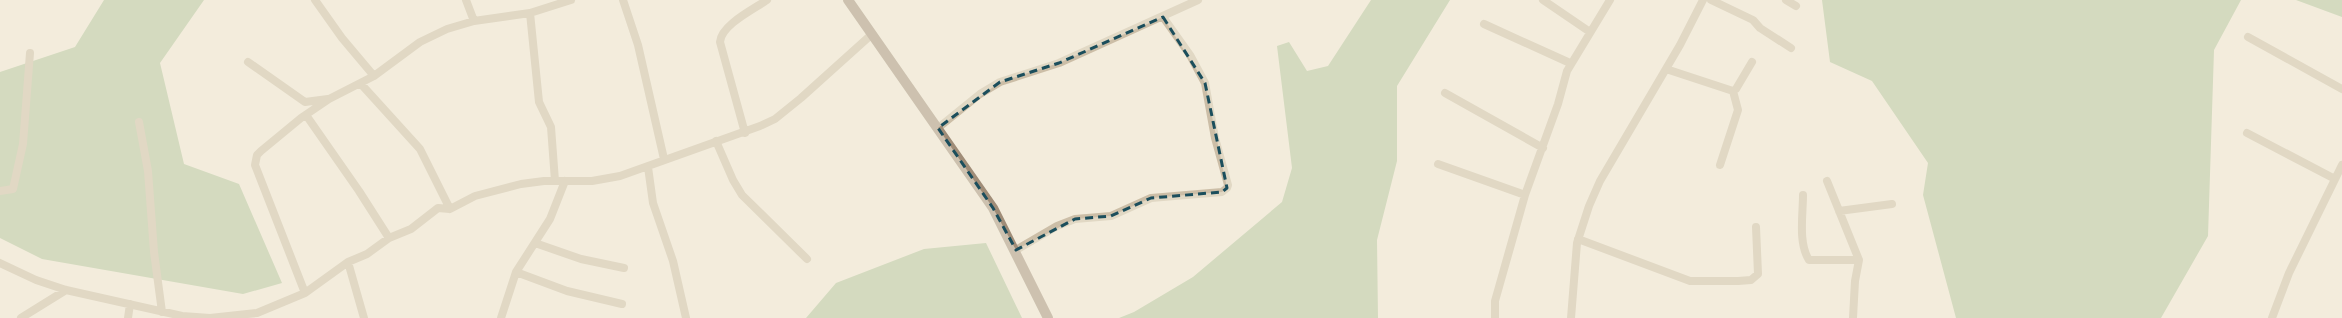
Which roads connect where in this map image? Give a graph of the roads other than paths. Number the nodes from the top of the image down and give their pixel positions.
1 (315, 0) edge
2 (466, 0) edge
3 (571, 0) edge
4 (623, 0) edge
5 (767, 0) edge
6 (848, 0) edge
7 (1198, 0) edge
8 (1543, 0) edge
9 (1610, 0) edge
10 (1703, 0) edge
11 (1711, 0) edge
12 (1786, 0) edge
13 (1796, 6) dead end
14 (530, 13) junction
15 (1164, 17) junction
16 (474, 21) junction
17 (1484, 24) dead end
18 (1590, 32) junction
19 (871, 35) junction
20 (2248, 37) dead end
21 (1791, 48) dead end
22 (30, 53) dead end
23 (248, 62) dead end
24 (1752, 62) dead end
25 (1570, 63) junction
26 (1666, 69) junction
27 (374, 76) junction
28 (361, 84) junction
29 (2342, 89) edge
30 (1733, 91) junction
31 (1445, 93) dead end
32 (329, 99) junction
33 (306, 115) junction
34 (139, 122) dead end
35 (938, 128) junction
36 (745, 133) junction
37 (2247, 133) dead end
38 (716, 141) junction
39 (1543, 148) junction
40 (664, 159) junction
41 (1438, 164) dead end
42 (1720, 165) dead end
43 (2342, 165) edge
44 (648, 167) junction
45 (2335, 179) junction
46 (555, 181) junction
47 (565, 181) junction
48 (1827, 181) dead end
49 (0, 191) edge
50 (1525, 195) junction
51 (1803, 195) dead end
52 (1892, 204) dead end
53 (450, 209) junction
54 (1839, 211) junction
55 (1756, 227) dead end
56 (389, 238) junction
57 (1578, 240) junction
58 (535, 243) junction
59 (1016, 250) junction
60 (807, 259) dead end
61 (1859, 260) junction
62 (0, 262) edge
63 (348, 262) junction
64 (624, 268) dead end
65 (516, 272) junction
66 (66, 290) junction
67 (305, 293) junction
68 (130, 304) junction
69 (622, 304) dead end
70 (162, 312) junction
71 (253, 316) edge
72 (182, 317) edge
73 (20, 318) edge
74 (128, 318) edge
75 (364, 318) edge
76 (501, 318) edge
77 (686, 318) edge
78 (1048, 318) edge
79 (1495, 318) edge
80 (1571, 318) edge
81 (1853, 318) edge
82 (2272, 318) edge

1 - 27 street
2 - 16 street
3 - 14 street
4 - 40 street
5 - 36 street
6 - 19 street
7 - 15 street
8 - 18 street
9 - 18 street
10 - 26 street
11 - 21 street
12 - 13 street
14 - 16 street
14 - 46 street
15 - 35 street
15 - 59 street
16 - 27 street
17 - 25 street
18 - 25 street
19 - 35 street
19 - 36 street
20 - 29 street
22 - 49 street
23 - 32 street
24 - 30 street
25 - 39 street
26 - 30 street
26 - 57 street
27 - 28 street
28 - 32 street
28 - 53 street
30 - 42 street
31 - 39 street
32 - 33 street
33 - 56 street
33 - 67 street
34 - 70 street
35 - 59 street
36 - 38 street
37 - 45 street
38 - 40 street
38 - 60 street
39 - 50 street
40 - 44 street
41 - 50 street
43 - 45 street
44 - 47 street
44 - 77 street
45 - 82 street
46 - 47 street
46 - 53 street
47 - 58 street
48 - 54 street
50 - 79 street
51 - 61 street
52 - 54 street
53 - 56 street
54 - 61 street
55 - 57 street
56 - 63 street
57 - 80 street
58 - 64 street
58 - 65 street
59 - 78 street
61 - 81 street
62 - 66 street
63 - 67 street
63 - 75 street
65 - 69 street
65 - 76 street
66 - 68 street
66 - 73 street
67 - 71 street
68 - 70 street
68 - 74 street
70 - 72 street
71 - 72 street

